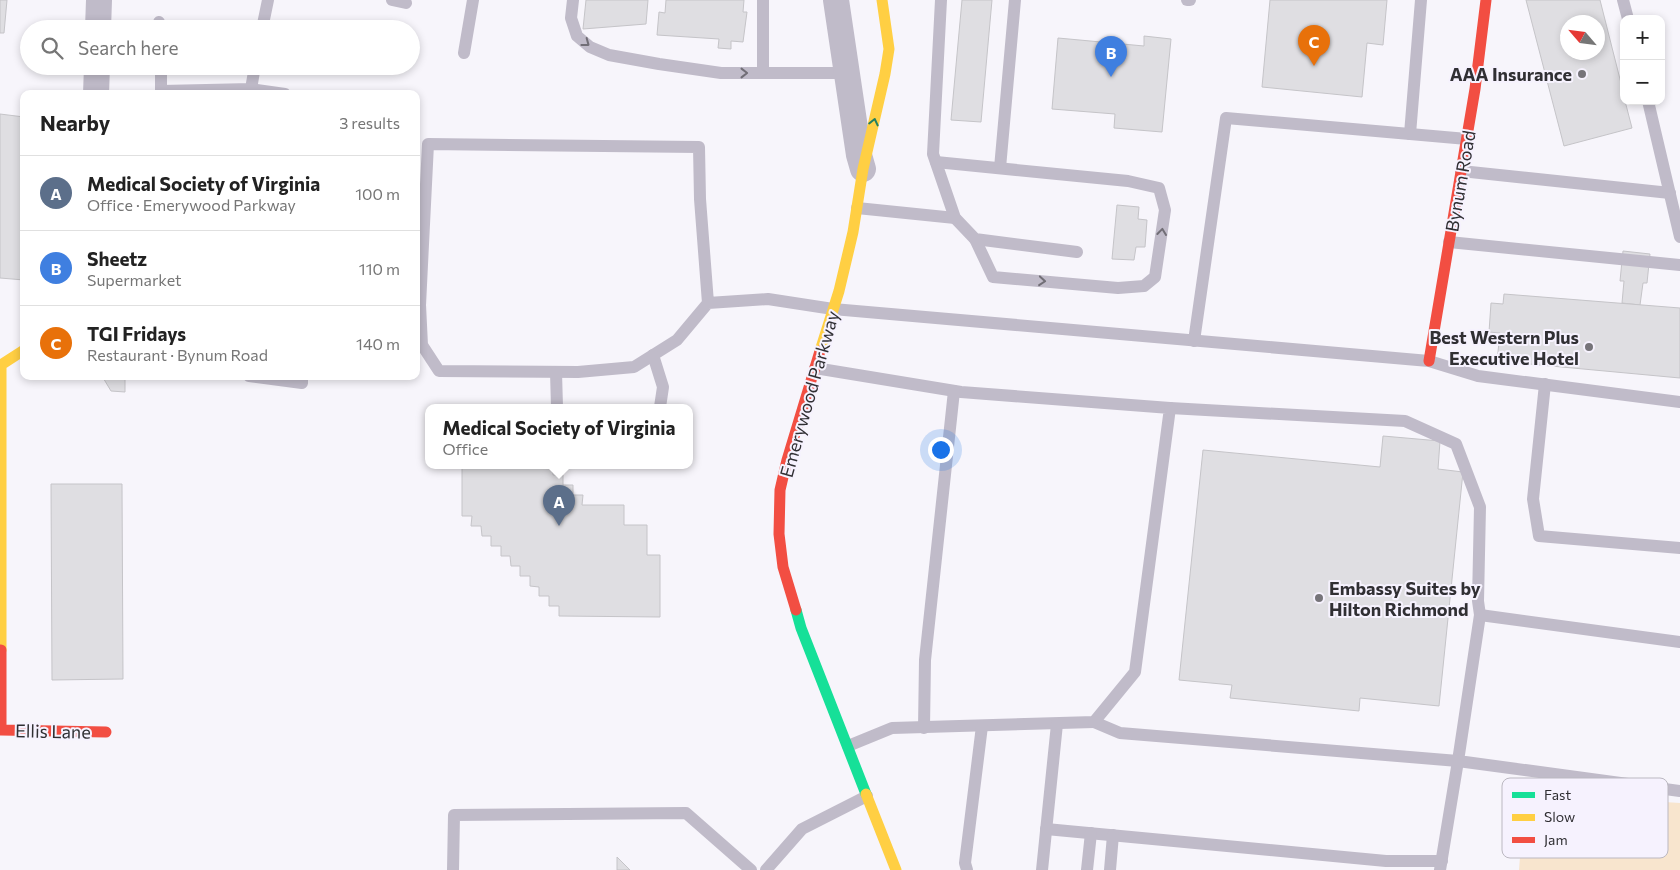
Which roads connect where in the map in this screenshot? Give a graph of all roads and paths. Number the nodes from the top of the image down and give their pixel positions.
1 (99, 0) edge
2 (268, 0) edge
3 (392, 0) edge
4 (473, 0) edge
5 (573, 0) edge
6 (763, 0) edge
7 (836, 0) edge
8 (882, 0) edge
9 (941, 0) edge
10 (1015, 0) edge
11 (1421, 0) edge
12 (1486, 0) edge
13 (1623, 0) edge
14 (406, 2) dead end
15 (1627, 15) edge
16 (98, 20) edge
17 (264, 20) edge
18 (464, 53) dead end
19 (763, 73) junction
20 (846, 73) junction
21 (97, 75) edge
22 (161, 75) edge
23 (253, 75) edge
24 (251, 89) junction
25 (96, 90) edge
26 (162, 90) edge
27 (244, 90) edge
28 (258, 90) edge
29 (1649, 105) edge
30 (1410, 134) junction
31 (1466, 139) junction
32 (936, 162) junction
33 (1000, 168) junction
34 (862, 169) junction
35 (1461, 171) junction
36 (1670, 193) junction
37 (857, 208) junction
38 (955, 218) junction
39 (1680, 237) edge
40 (975, 239) junction
41 (1449, 242) junction
42 (1077, 252) dead end
43 (1680, 265) edge
44 (708, 303) junction
45 (833, 310) junction
46 (1194, 341) junction
47 (20, 353) edge
48 (653, 356) junction
49 (1429, 361) junction
50 (815, 368) junction
51 (556, 372) junction
52 (279, 380) edge
53 (302, 380) edge
54 (1545, 384) junction
55 (954, 391) junction
56 (1680, 402) edge
57 (557, 404) edge
58 (660, 404) edge
59 (1170, 408) junction
60 (1680, 548) edge
61 (1480, 615) junction
62 (1680, 642) edge
63 (1094, 722) junction
64 (1057, 724) junction
65 (982, 726) junction
66 (924, 728) junction
67 (106, 732) dead end
68 (848, 746) junction
69 (1458, 761) junction
70 (1584, 778) edge
71 (867, 796) junction
72 (1046, 828) junction
73 (1091, 833) junction
74 (1113, 835) junction
75 (1441, 865) edge
76 (453, 870) edge
77 (751, 870) edge
78 (766, 870) edge
79 (896, 870) edge
80 (967, 870) edge
81 (1042, 870) edge
82 (1087, 870) edge
83 (1110, 870) edge

1 - 16 street
2 - 17 lane
3 - 14 lane
4 - 18 lane
5 -> 19 lane
6 - 19 lane
7 - 20 street, Emerywood Parkway
34 -> 8 street, Emerywood Parkway
9 - 32 lane
10 - 33 lane
11 - 30 lane
12 - 31 street, Bynum Road
13 - 15 lane
19 - 20 lane
20 - 34 street, Emerywood Parkway
21 - 25 street
22 - 26 lane
23 - 24 lane
24 - 27 lane
24 - 28 lane
29 - 36 lane
30 - 31 lane
30 - 46 lane
31 - 35 street, Bynum Road
32 - 33 lane
32 - 38 lane
40 -> 33 lane
34 - 37 street, Emerywood Parkway
35 - 36 lane
35 - 41 street, Bynum Road
36 - 39 lane
37 - 38 lane
37 - 45 street, Emerywood Parkway
38 - 40 lane
40 - 42 lane
41 - 43 lane
41 - 49 street, Bynum Road
44 - 45 lane
44 - 48 lane
44 - 51 lane
45 - 46 lane
45 - 50 street, Emerywood Parkway
46 - 49 lane
47 - 67 street, Ellis Lane
48 - 51 lane
48 - 58 lane
49 - 54 lane
50 - 55 lane
50 - 68 street, Emerywood Parkway
51 - 57 lane
52 - 53 lane
54 - 56 lane
54 - 60 lane
55 - 59 lane
55 - 66 lane
59 - 61 lane
59 - 63 lane
61 - 62 lane
61 - 69 lane
63 - 64 lane
63 - 69 lane
64 - 65 lane
64 - 72 lane
65 - 66 lane
65 - 80 lane
66 - 68 lane
68 - 71 street, Emerywood Parkway
69 - 70 lane
69 - 75 lane
71 - 78 lane
71 - 79 street, Emerywood Parkway
72 - 73 lane
72 - 81 lane
73 - 74 lane
73 - 82 lane
74 - 75 lane
74 - 83 lane
76 - 77 lane

